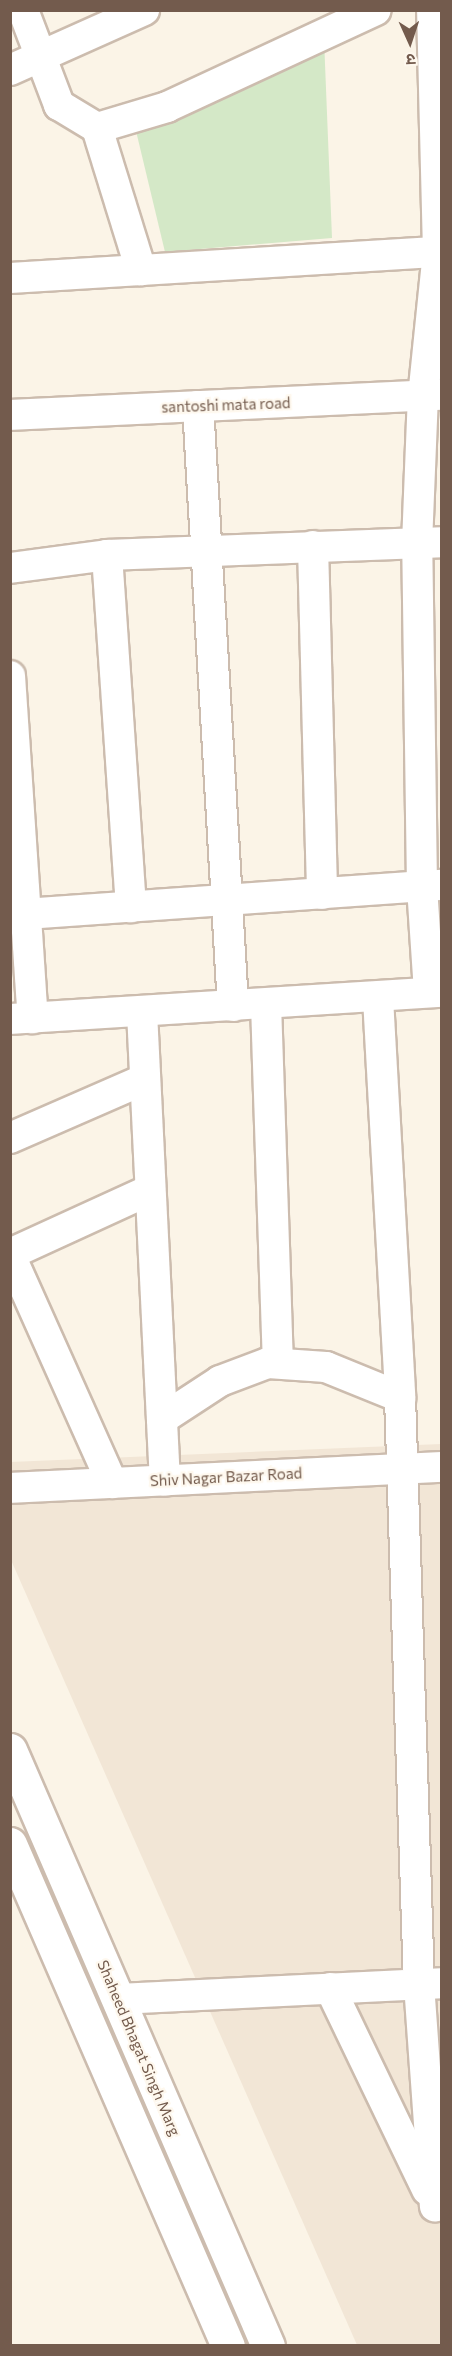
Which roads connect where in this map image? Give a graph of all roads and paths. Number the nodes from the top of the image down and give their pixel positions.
1 (22, 10) edge
2 (144, 10) edge
3 (376, 10) edge
4 (432, 10) edge
5 (41, 57) junction
6 (10, 70) edge
7 (97, 128) junction
8 (438, 252) junction
9 (141, 270) junction
10 (10, 278) edge
11 (432, 396) edge
12 (198, 405) junction
13 (10, 415) edge
14 (429, 543) edge
15 (313, 546) junction
16 (208, 552) junction
17 (107, 555) junction
18 (10, 567) edge
19 (10, 676) edge
20 (432, 886) edge
21 (322, 894) junction
22 (226, 900) junction
23 (131, 907) junction
24 (19, 914) edge
25 (435, 992) edge
26 (378, 998) junction
27 (266, 1004) junction
28 (233, 1006) junction
29 (141, 1012) junction
30 (22, 1019) edge
31 (145, 1079) junction
32 (10, 1138) edge
33 (150, 1190) junction
34 (10, 1254) edge
35 (278, 1362) junction
36 (400, 1397) junction
37 (162, 1419) junction
38 (441, 1467) edge
39 (402, 1469) junction
40 (165, 1480) junction
41 (112, 1483) junction
42 (10, 1488) edge
43 (10, 1750) edge
44 (10, 1844) edge
45 (430, 1984) edge
46 (330, 1988) junction
47 (118, 1999) junction
48 (438, 2213) edge
49 (228, 2346) edge
50 (268, 2346) edge

1 - 5 street
2 - 5 street
3 - 7 street
4 - 8 street
5 - 6 street
5 - 7 street
7 - 9 street
8 - 9 street
8 - 11 street
9 - 10 street
11 - 12 street, santoshi mata road
11 - 14 street
12 - 13 street, santoshi mata road
12 - 16 street
14 - 15 street
14 - 20 street
15 - 16 street
15 - 21 street
16 - 17 street
16 - 22 street
17 - 18 street
17 - 23 street
19 - 24 street
20 - 21 street
20 - 25 street
21 - 22 street
22 - 23 street
22 - 28 street
23 - 24 street
24 - 30 street
25 - 26 street
26 - 27 street
26 - 36 street
27 - 28 street
27 - 35 street
28 - 29 street
29 - 30 street
29 - 31 street
31 - 32 street
31 - 33 street
33 - 34 street
33 - 37 street
34 - 41 street
35 - 36 street
35 - 37 street
36 - 39 street
37 - 40 street
38 - 39 street, Shiv Nagar Bazar Road
39 - 40 street, Shiv Nagar Bazar Road
39 - 45 street
40 - 41 street, Shiv Nagar Bazar Road
41 - 42 street, Shiv Nagar Bazar Road
43 - 47 main road, Shaheed Bhagat Singh Marg
44 - 49 main road
45 - 46 street
45 - 48 street
46 - 47 street
46 - 48 street
47 - 50 main road, Shaheed Bhagat Singh Marg

